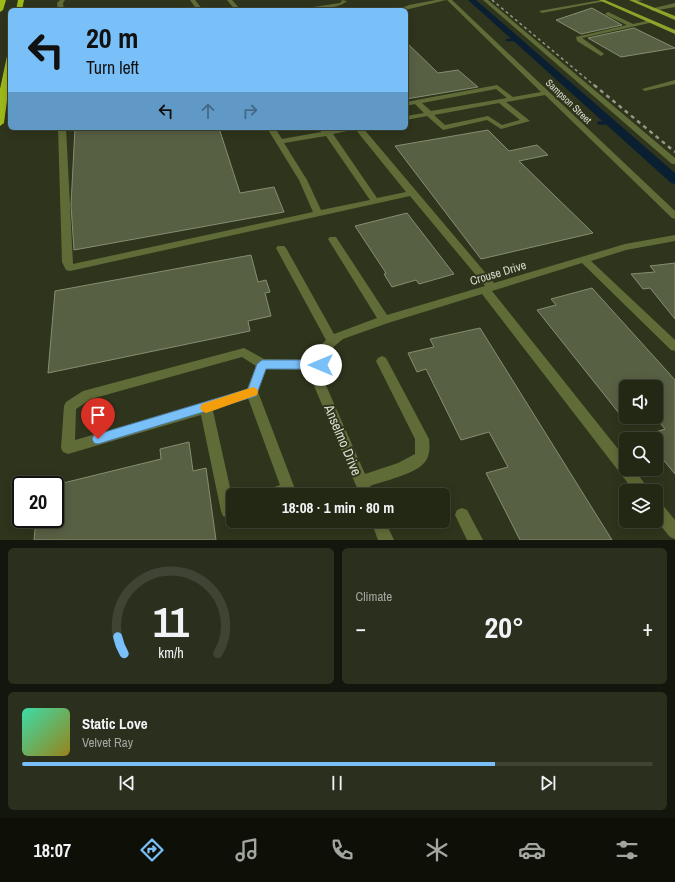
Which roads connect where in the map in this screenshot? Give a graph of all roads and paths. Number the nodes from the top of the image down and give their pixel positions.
1 (3, 0) edge
2 (192, 0) edge
3 (229, 0) edge
4 (343, 0) edge
5 (444, 0) edge
6 (449, 0) edge
7 (485, 0) edge
8 (641, 0) edge
9 (602, 1) edge
10 (632, 1) edge
11 (675, 5) edge
12 (198, 8) edge
13 (236, 8) edge
14 (311, 8) edge
15 (406, 8) edge
16 (653, 9) junction
17 (0, 10) edge
18 (542, 11) dead end
19 (608, 14) dead end
20 (675, 18) edge
21 (651, 22) junction
22 (632, 26) junction
23 (675, 32) edge
24 (601, 54) dead end
25 (8, 68) edge
26 (675, 82) edge
27 (645, 89) dead end
28 (546, 93) junction
29 (512, 99) junction
30 (417, 102) junction
31 (500, 102) junction
32 (408, 104) edge
33 (430, 114) junction
34 (408, 118) edge
35 (0, 123) edge
36 (62, 130) edge
37 (272, 130) edge
38 (321, 130) edge
39 (343, 130) edge
40 (361, 130) edge
41 (328, 133) junction
42 (280, 142) junction
43 (675, 162) edge
44 (412, 193) junction
45 (375, 201) junction
46 (318, 214) junction
47 (675, 216) edge
48 (675, 238) edge
49 (333, 239) dead end
50 (281, 248) dead end
51 (584, 260) junction
52 (489, 289) junction
53 (384, 320) junction
54 (332, 341) junction
55 (675, 347) edge
56 (382, 361) dead end
57 (262, 364) junction
58 (321, 365) junction
59 (252, 392) junction
60 (206, 408) junction
61 (361, 482) junction
62 (638, 484) edge
63 (288, 488) edge
64 (364, 488) edge
65 (226, 501) edge
66 (462, 515) dead end
67 (663, 517) edge
68 (381, 528) edge
69 (675, 532) edge
70 (386, 540) edge
71 (475, 540) edge

1 - 17 highway
2 - 12 street
3 - 13 street
4 - 14 street
5 - 15 street
6 - 28 street, Sampson Street
7 - 43 street
8 - 10 street
9 - 18 street
9 - 21 main road
10 - 16 main road
11 - 16 street
16 - 20 main road
19 - 22 street
21 - 22 street
21 - 23 main road
22 - 24 street
25 - 35 highway
26 - 27 street
28 - 29 street
28 - 47 street, Sampson Street
29 - 30 street
29 - 31 street
30 - 32 street
30 - 33 street
31 - 33 street
31 - 33 street
33 - 34 street
36 - 46 street
37 - 42 street
38 - 41 street
39 - 41 street
40 - 44 street
41 - 42 street
41 - 45 street
42 - 46 street
44 - 45 street
44 - 52 street
45 - 46 street
48 - 51 street, Crouse Drive
49 - 53 street
50 - 54 street
51 - 52 street, Crouse Drive
51 - 55 street
52 - 53 street, Crouse Drive
52 - 62 street
53 - 54 street, Crouse Drive
54 - 58 street, Anselmo Drive
56 - 61 street
57 - 58 street
57 - 59 street
57 - 60 street
58 - 61 street, Anselmo Drive
59 - 60 street
59 - 63 street
60 - 65 street
61 - 64 street, Anselmo Drive
66 - 71 street
67 - 69 street
68 - 70 street

